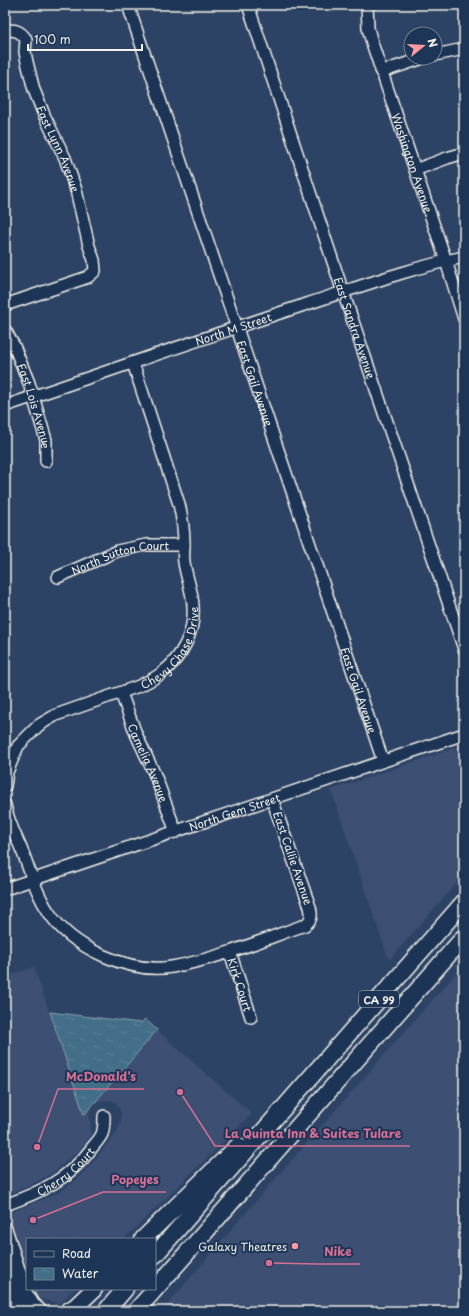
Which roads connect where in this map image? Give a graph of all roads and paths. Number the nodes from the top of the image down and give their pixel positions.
1 (128, 5) edge
2 (248, 5) edge
3 (367, 5) edge
4 (5, 31) edge
5 (464, 49) edge
6 (443, 53) edge
7 (403, 65) edge
8 (381, 72) junction
9 (464, 154) edge
10 (415, 170) junction
11 (464, 257) edge
12 (446, 261) junction
13 (343, 292) junction
14 (5, 305) edge
15 (464, 319) edge
16 (236, 327) junction
17 (5, 330) edge
18 (133, 363) junction
19 (33, 397) junction
20 (5, 406) edge
21 (46, 461) dead end
22 (184, 545) junction
23 (58, 577) dead end
24 (464, 649) edge
25 (121, 693) junction
26 (464, 734) edge
27 (382, 761) junction
28 (5, 786) edge
29 (272, 799) junction
30 (5, 805) edge
31 (176, 832) junction
32 (33, 879) junction
33 (5, 889) edge
34 (464, 902) edge
35 (464, 937) edge
36 (230, 952) junction
37 (251, 1017) dead end
38 (295, 1096) junction
39 (104, 1116) dead end
40 (5, 1205) edge
41 (215, 1221) junction
42 (5, 1230) edge
43 (144, 1238) edge
44 (156, 1254) edge
45 (5, 1269) edge
46 (156, 1288) edge
47 (93, 1290) edge
48 (124, 1290) edge
49 (154, 1290) edge
50 (28, 1305) edge
51 (15, 1311) edge
52 (38, 1311) edge
53 (68, 1311) edge
54 (106, 1311) edge
55 (136, 1311) edge
56 (150, 1311) edge

1 - 16 street, East Gail Avenue
2 - 13 street, East Sandra Avenue
3 - 8 street, Washington Avenue
4 - 14 street, East Lynn Avenue
5 - 6 street
7 - 8 street
8 - 10 street, Washington Avenue
9 - 10 street
10 - 12 street, Washington Avenue
11 - 12 street, North M Street
12 - 13 street, North M Street
12 - 15 street, Washington Avenue
13 - 16 street, North M Street
13 - 24 street, East Sandra Avenue
16 - 18 street, North M Street
16 - 27 street, East Gail Avenue
17 - 19 street, East Lois Avenue
18 - 19 street, North M Street
18 - 22 street, Chevy Chase Drive
19 - 20 street, North M Street
19 - 21 street, East Lois Avenue
22 - 23 street, North Sutton Court
22 - 25 street, Chevy Chase Drive
25 - 28 street, Chevy Chase Drive
25 - 31 street, Camelia Avenue
26 - 27 street, North Gem Street
27 - 29 street, North Gem Street
29 - 31 street, North Gem Street
29 - 36 street, East Callie Avenue
30 - 32 street
31 - 32 street, North Gem Street
32 - 33 street, North Gem Street
32 - 36 street
34 - 38 highway, CA 99
35 - 41 highway, CA 99
36 - 37 street, Kirk Court
38 - 43 highway
38 - 44 highway, CA 99
39 - 40 street, Cherry Court
41 - 46 highway, CA 99
41 - 56 highway
42 - 50 main road
45 - 51 main road
47 - 53 highway
48 - 54 highway
49 - 55 highway, CA 99
50 - 52 highway

